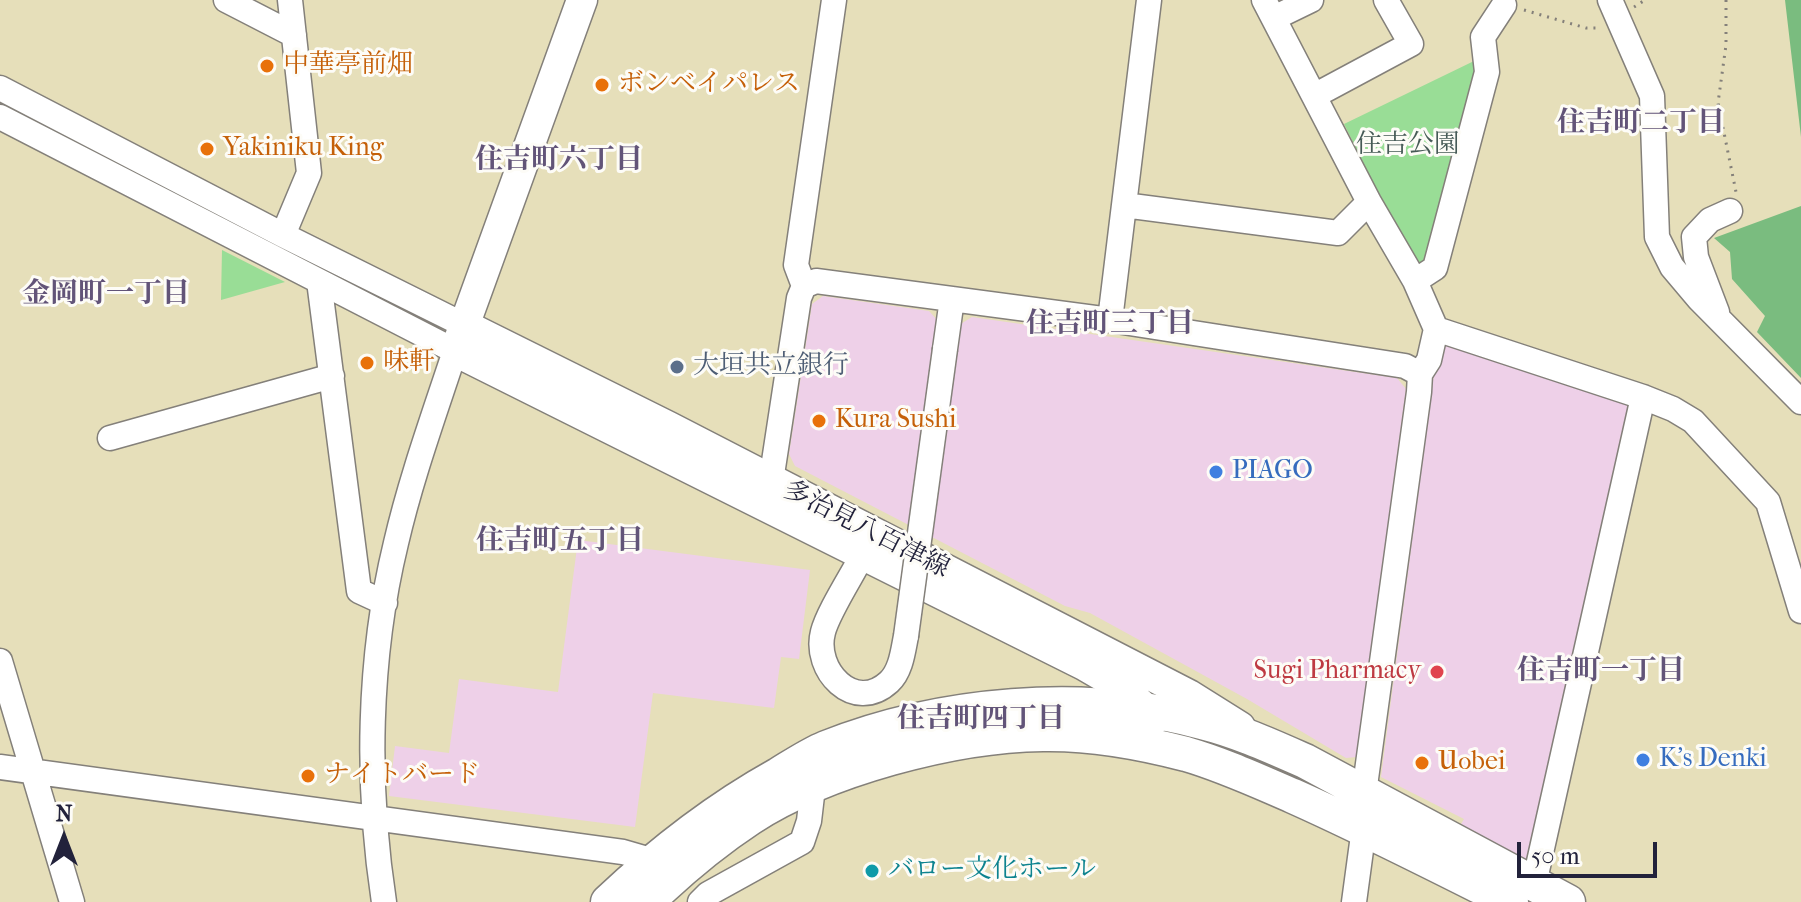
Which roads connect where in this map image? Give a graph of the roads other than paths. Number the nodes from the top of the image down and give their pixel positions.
1 (226, 0) edge
2 (290, 0) edge
3 (582, 0) edge
4 (834, 0) edge
5 (1149, 0) edge
6 (1311, 0) edge
7 (1386, 0) edge
8 (1504, 5) road end
9 (1614, 8) edge
10 (1269, 9) edge
11 (294, 35) junction
12 (0, 88) edge
13 (1314, 96) junction
14 (0, 117) edge
15 (1369, 202) junction
16 (1124, 205) junction
17 (1730, 211) road end
18 (283, 235) junction
19 (319, 281) junction
20 (1415, 281) junction
21 (804, 286) junction
22 (952, 299) junction
23 (1719, 318) junction
24 (1110, 320) junction
25 (1436, 329) junction
26 (460, 338) junction
27 (1420, 374) junction
28 (332, 376) junction
29 (1643, 397) junction
30 (1801, 402) edge
31 (110, 438) dead end
32 (771, 481) junction
33 (863, 554) junction
34 (385, 603) junction
35 (1801, 611) edge
36 (0, 661) edge
37 (1146, 710) junction
38 (1264, 742) junction
39 (0, 767) edge
40 (1229, 768) junction
41 (33, 771) junction
42 (813, 787) junction
43 (1364, 793) junction
44 (376, 818) junction
45 (1364, 828) junction
46 (667, 866) junction
47 (1522, 893) edge
48 (704, 898) edge
49 (72, 902) edge
50 (384, 902) edge
51 (608, 902) edge
52 (647, 902) edge
53 (1354, 902) edge
54 (1568, 902) edge

1 - 11 street
2 - 11 street
3 - 26 main road
4 - 21 street
5 - 16 street
6 - 10 street
7 - 13 street
8 - 20 street
9 - 23 street
10 - 13 street
11 - 18 street
12 - 18 street
13 - 15 street
14 - 19 street
15 - 16 street
15 - 20 street
16 - 24 street
17 - 23 street
18 - 26 street
19 - 26 street
19 - 28 street
20 - 25 street
21 - 22 street
21 - 32 street
22 - 24 street
22 - 33 street, bridge
23 - 30 street
24 - 27 street
25 - 27 street
25 - 29 street
26 - 32 main road, 多治見八百津線
26 - 33 main road, 多治見八百津線
26 - 34 street
27 - 43 street
28 - 31 street
28 - 34 street
29 - 35 street
29 - 47 street
32 - 38 main road, 多治見八百津線
33 - 37 main road, 多治見八百津線
34 - 44 street
36 - 41 street
37 - 38 highway
37 - 40 main road, 多治見八百津線
37 - 46 highway
38 - 43 highway
39 - 41 street
40 - 42 highway
40 - 45 highway
41 - 44 street
41 - 49 street
42 - 46 highway
42 - 48 street
43 - 47 highway
44 - 46 street
44 - 50 street
45 - 47 highway
45 - 53 street
46 - 48 street
46 - 51 highway
46 - 52 highway
47 - 54 highway

